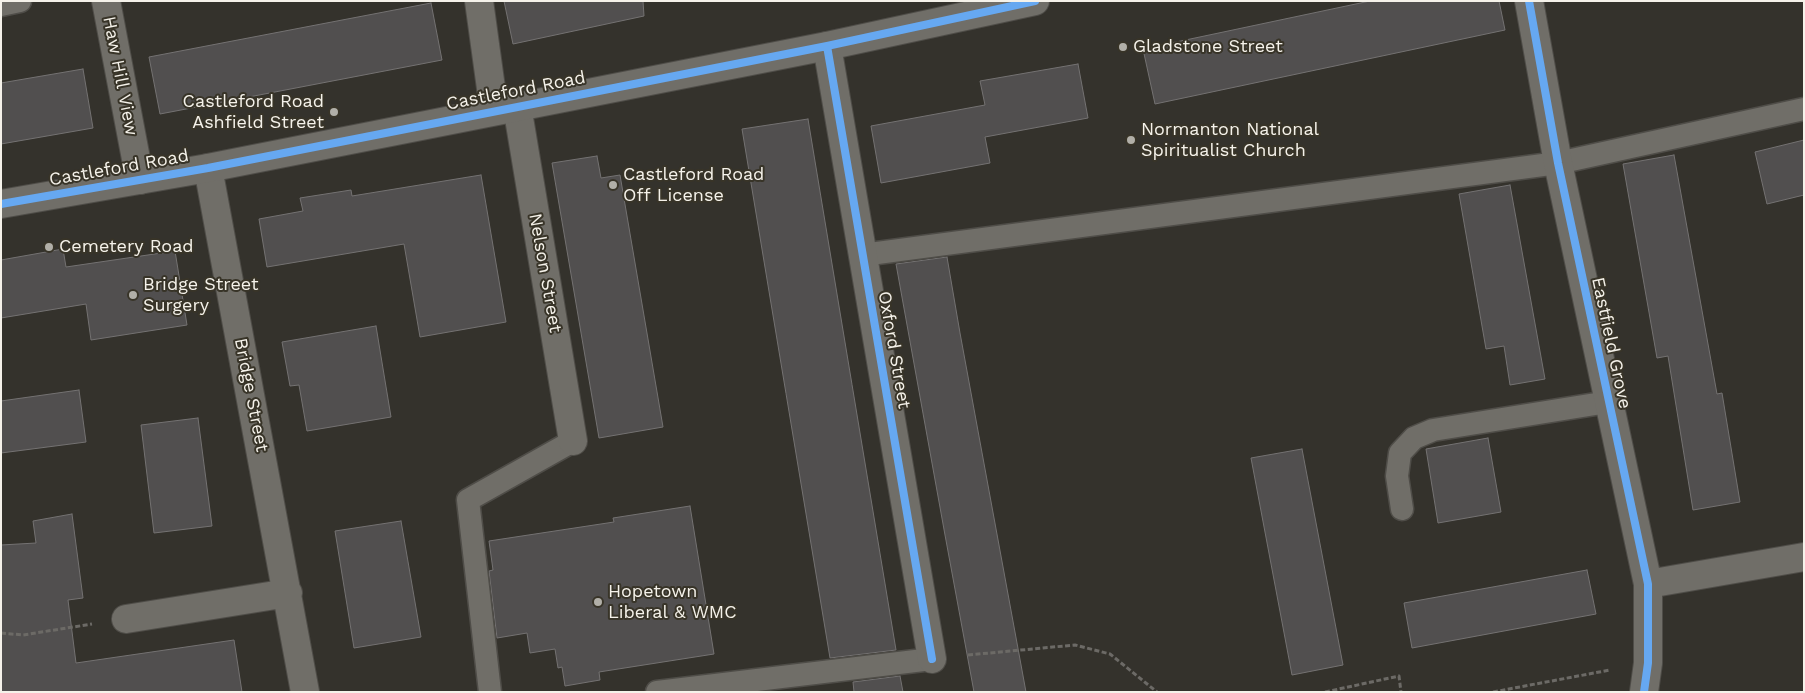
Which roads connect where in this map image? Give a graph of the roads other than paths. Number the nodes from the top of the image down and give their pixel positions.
1 (20, 1) edge
2 (106, 1) edge
3 (479, 1) edge
4 (1035, 1) edge
5 (1529, 1) edge
6 (1, 5) edge
7 (827, 46) junction
8 (505, 108) junction
9 (1804, 109) edge
10 (1558, 163) junction
11 (208, 168) junction
12 (140, 180) junction
13 (1, 204) edge
14 (862, 255) junction
15 (1608, 402) junction
16 (573, 441) joint
17 (1402, 509) dead end
18 (1804, 557) edge
19 (1648, 584) junction
20 (288, 593) junction
21 (126, 619) road end
22 (932, 659) joint
23 (305, 692) edge
24 (490, 692) edge
25 (657, 692) edge
26 (1644, 692) edge

1 - 6 lane
2 - 12 street, Haw Hill View
3 - 8 street, Nelson Street
4 - 7 street, Castleford Road
5 - 10 street, Eastfield Grove
7 - 8 street, Castleford Road
7 - 14 street, Oxford Street
8 - 11 street, Castleford Road
8 - 16 street, Nelson Street
9 - 10 lane
10 - 14 lane
10 - 15 street, Eastfield Grove
11 - 12 street, Castleford Road
11 - 20 street, Bridge Street
12 - 13 street, Castleford Road
14 - 22 street, Oxford Street
15 - 17 lane
15 - 19 street, Eastfield Grove
16 - 24 lane
18 - 19 street
19 - 26 street, Eastfield Grove
20 - 21 street
20 - 23 street, Bridge Street
22 - 25 lane

